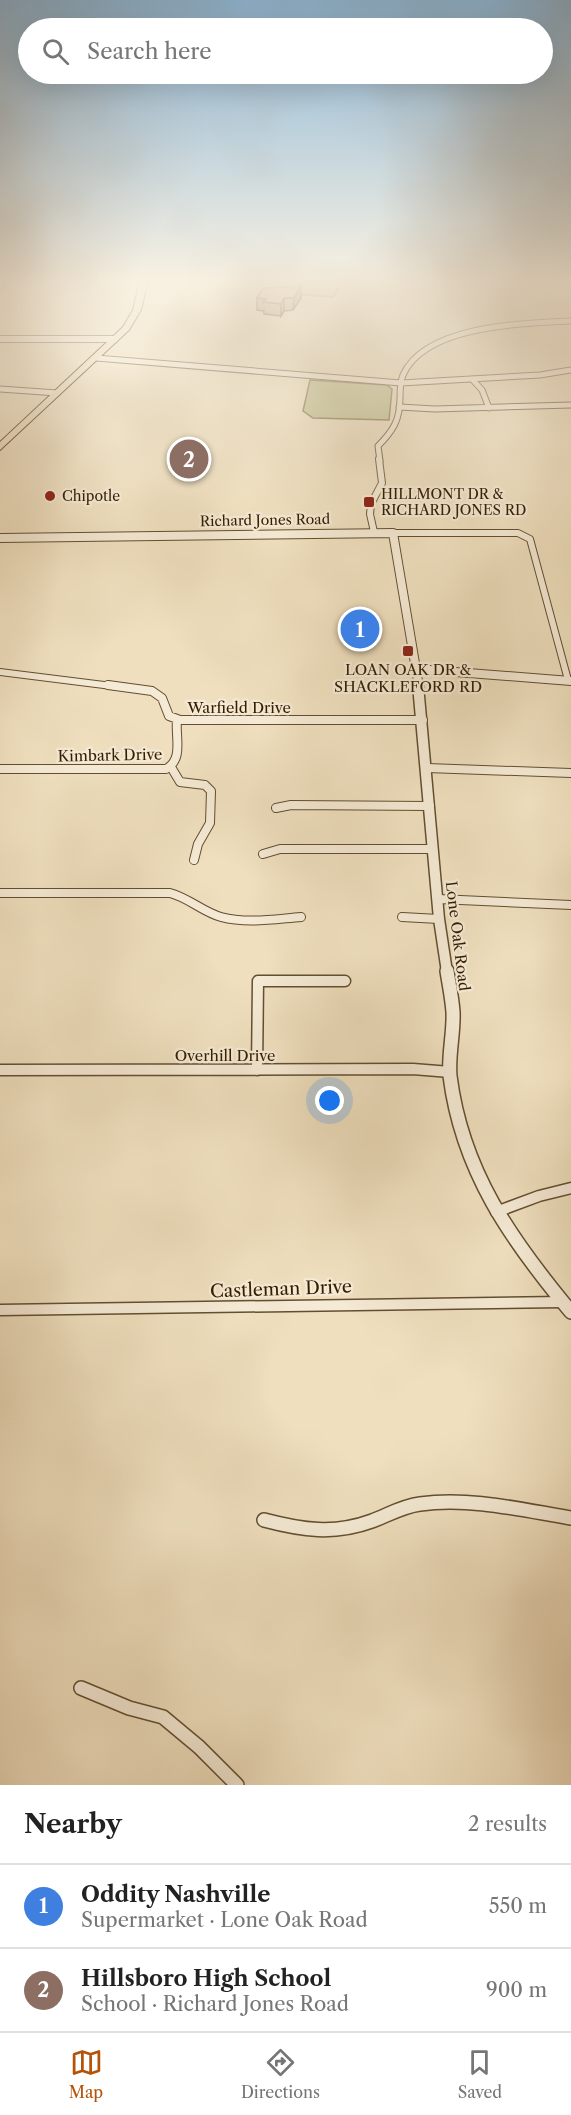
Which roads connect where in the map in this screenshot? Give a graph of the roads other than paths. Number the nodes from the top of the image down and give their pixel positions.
1 (90, 363) edge
2 (161, 363) edge
3 (409, 363) edge
4 (571, 370) edge
5 (472, 379) junction
6 (401, 383) junction
7 (0, 389) edge
8 (57, 393) junction
9 (571, 405) edge
10 (399, 407) junction
11 (489, 408) junction
12 (0, 447) edge
13 (374, 532) junction
14 (393, 533) junction
15 (0, 538) edge
16 (417, 669) junction
17 (0, 672) edge
18 (569, 680) edge
19 (177, 720) junction
20 (423, 720) junction
21 (171, 767) junction
22 (427, 768) junction
23 (0, 770) edge
24 (571, 773) edge
25 (430, 806) junction
26 (276, 808) dead end
27 (433, 849) junction
28 (263, 854) dead end
29 (194, 860) dead end
30 (0, 893) edge
31 (438, 899) junction
32 (571, 905) edge
33 (301, 917) dead end
34 (402, 917) dead end
35 (439, 919) junction
36 (345, 981) dead end
37 (0, 1070) edge
38 (257, 1070) junction
39 (450, 1072) junction
40 (571, 1188) edge
41 (496, 1212) junction
42 (562, 1302) junction
43 (0, 1310) edge
44 (571, 1312) edge
45 (571, 1518) edge
46 (264, 1520) dead end
47 (81, 1688) dead end
48 (237, 1785) edge

1 - 8 main road
2 - 6 street
3 - 6 street
4 - 5 street
5 - 6 street
5 - 11 street
6 - 10 street
7 - 8 street
8 - 12 main road
9 - 11 street
10 - 11 street
10 - 13 street
13 - 14 street, Richard Jones Road
13 - 15 street, Richard Jones Road
14 - 16 street, Lone Oak Road
14 - 18 street, Richard Jones Road
16 - 18 street
16 - 20 street, Lone Oak Road
17 - 19 street, Warfield Drive
19 - 20 street, Warfield Drive
19 - 21 street, Kimbark Drive
20 - 22 street, Lone Oak Road
21 - 23 street, Kimbark Drive
21 - 29 street
22 - 24 street
22 - 25 street, Lone Oak Road
25 - 26 street
25 - 27 street, Lone Oak Road
27 - 28 street
27 - 31 street, Lone Oak Road
30 - 33 street
31 - 32 street
31 - 35 street, Lone Oak Road
34 - 35 street
35 - 39 street, Lone Oak Road
36 - 38 street
37 - 38 street, Overhill Drive
38 - 39 street, Overhill Drive
39 - 41 street, Lone Oak Road
40 - 41 street
41 - 42 street, Lone Oak Road
42 - 43 street, Castleman Drive
42 - 44 street, Lone Oak Road
45 - 46 street
47 - 48 street

